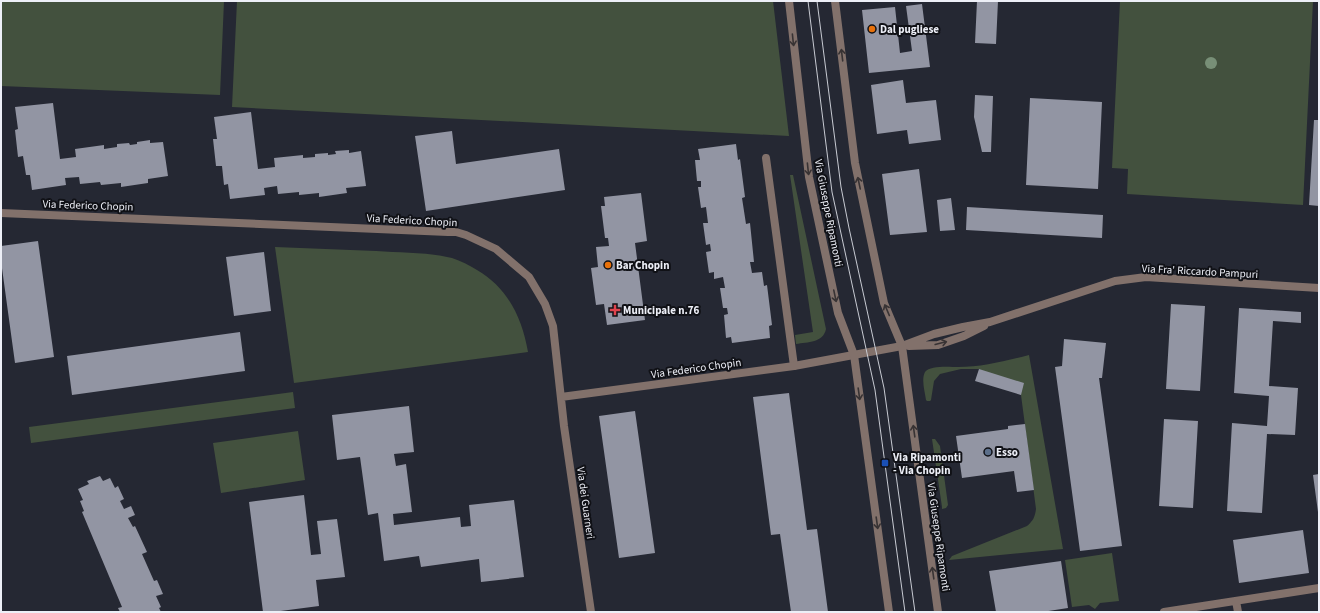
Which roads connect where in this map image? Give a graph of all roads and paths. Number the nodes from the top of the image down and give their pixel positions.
1 (789, 1) edge
2 (836, 1) edge
3 (766, 158) dead end
4 (1, 213) edge
5 (1319, 288) edge
6 (990, 322) junction
7 (902, 346) junction
8 (854, 355) junction
9 (794, 366) junction
10 (561, 397) junction
11 (1319, 588) edge
12 (1236, 601) junction
13 (591, 612) edge
14 (889, 612) edge
15 (938, 612) edge
16 (1164, 612) edge
17 (1238, 612) edge

1 -> 8 street, Via Giuseppe Ripamonti
7 -> 2 street, Via Giuseppe Ripamonti
3 - 9 street
4 - 10 street, Via Federico Chopin
5 - 6 street, Via Fra' Riccardo Pampuri
6 - 7 street, Via Fra' Riccardo Pampuri
7 -> 6 street, Via Fra' Riccardo Pampuri
7 - 8 street
15 -> 7 street, Via Giuseppe Ripamonti
8 - 9 street, Via Federico Chopin
8 -> 14 street, Via Giuseppe Ripamonti
9 - 10 street, Via Federico Chopin
10 - 13 street, Via dei Guarneri
11 - 12 street
12 - 16 street
12 - 17 street

